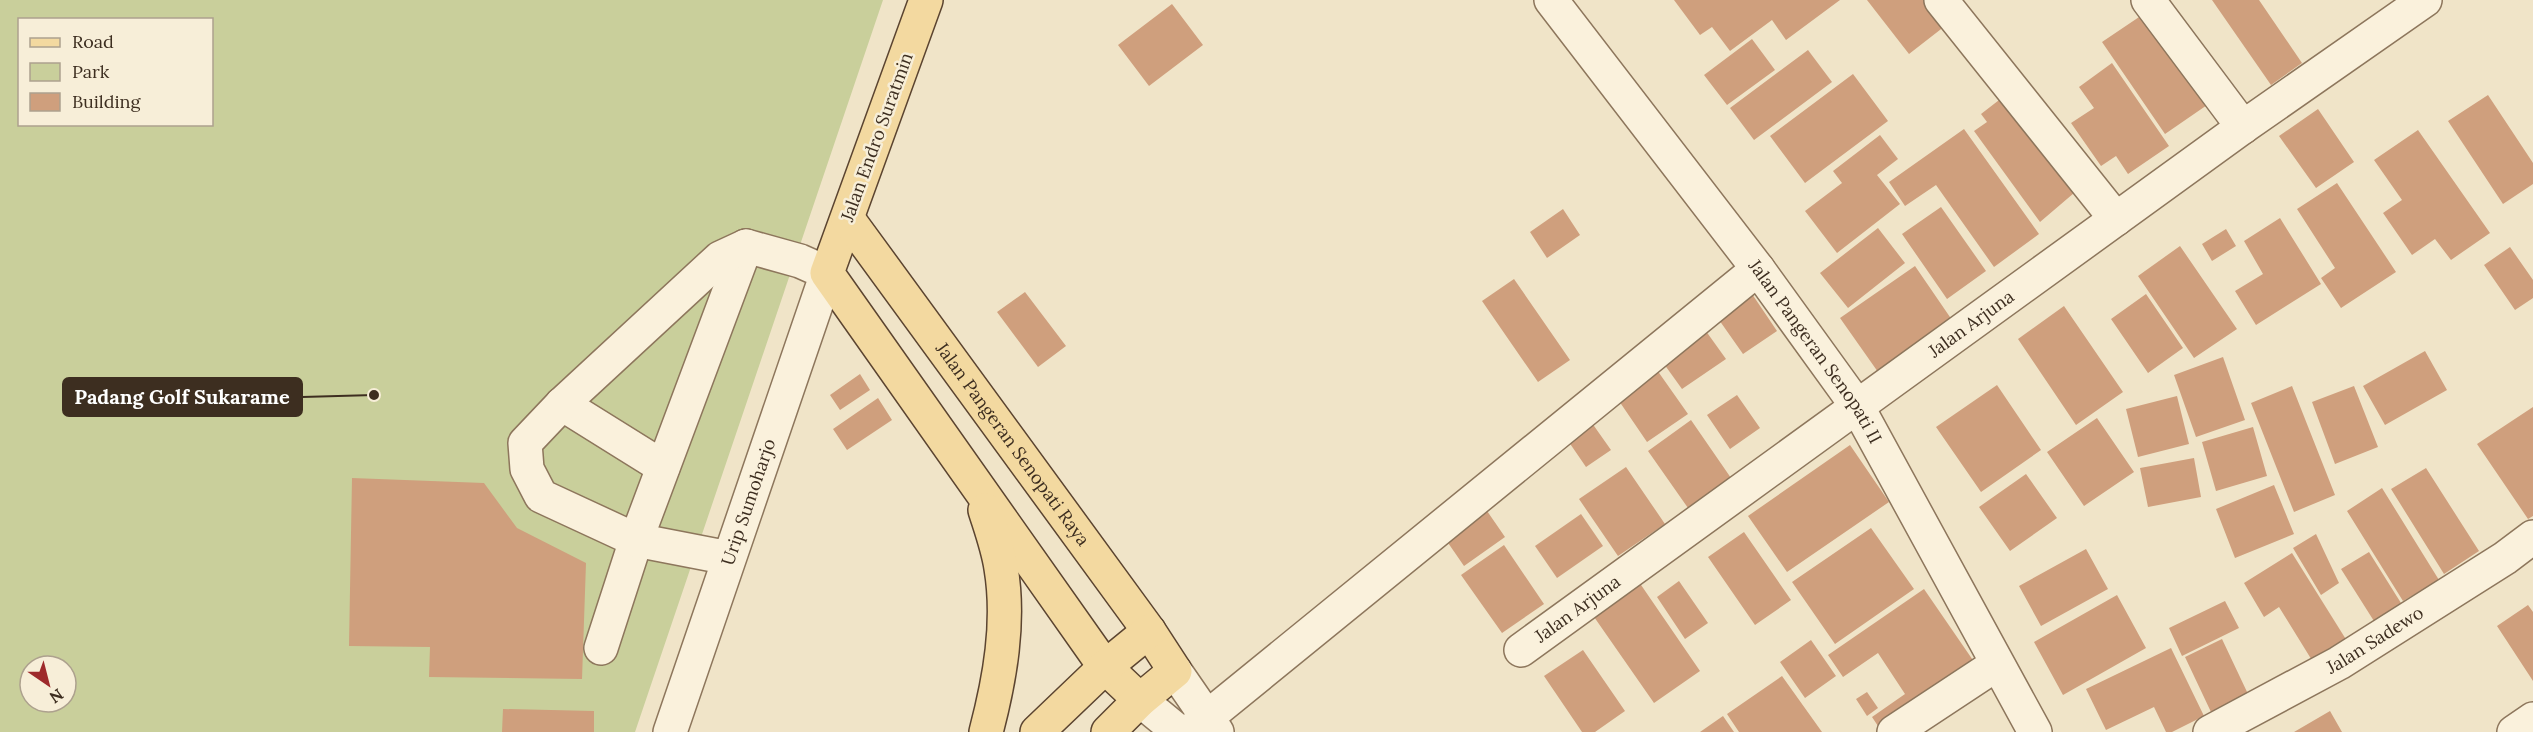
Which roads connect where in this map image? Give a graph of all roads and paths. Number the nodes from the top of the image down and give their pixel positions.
1 (926, 0) edge
2 (1941, 0) edge
3 (2148, 0) edge
4 (2424, 0) edge
5 (1556, 2) edge
6 (2243, 127) junction
7 (848, 219) junction
8 (2116, 219) junction
9 (746, 246) junction
10 (1758, 269) junction
11 (827, 273) junction
12 (562, 404) junction
13 (1857, 406) junction
14 (663, 467) junction
15 (979, 486) junction
16 (2533, 537) edge
17 (636, 540) junction
18 (729, 558) junction
19 (1149, 631) junction
20 (601, 648) dead end
21 (1521, 650) dead end
22 (1997, 664) junction
23 (1105, 667) junction
24 (1175, 671) junction
25 (1140, 700) junction
26 (2533, 719) edge
27 (1198, 728) edge
28 (670, 732) edge
29 (986, 732) edge
30 (1037, 732) edge
31 (1108, 732) edge
32 (1894, 732) edge
33 (2035, 732) edge
34 (2210, 732) edge
35 (2514, 732) edge

1 - 7 main road, Jalan Endro Suratmin
2 - 8 street
3 - 6 street
4 - 6 street, Jalan Arjuna
5 - 10 street, Jalan Pangeran Senopati II
6 - 8 street, Jalan Arjuna
7 - 11 main road, Jalan Endro Suratmin
7 - 19 main road, Jalan Pangeran Senopati Raya
8 - 13 street, Jalan Arjuna
9 - 11 street
9 - 12 street
9 - 14 street
10 - 13 street, Jalan Pangeran Senopati II
10 - 27 street
11 - 15 main road
11 - 18 street, Urip Sumoharjo
12 - 14 street
12 - 17 street
13 - 21 street, Jalan Arjuna
13 - 22 street, Jalan Pangeran Senopati II
14 - 17 street
15 - 23 main road
15 - 29 main road
16 - 34 street, Jalan Sadewo
17 - 18 street
17 - 20 street
18 - 28 street, Urip Sumoharjo
19 - 23 main road
19 - 24 main road, Jalan Pangeran Senopati Raya
22 - 32 street
22 - 33 street, Jalan Pangeran Senopati II
23 - 25 main road
23 - 30 main road
24 - 25 main road
24 - 27 street
25 - 27 street
25 - 31 main road
26 - 35 street

